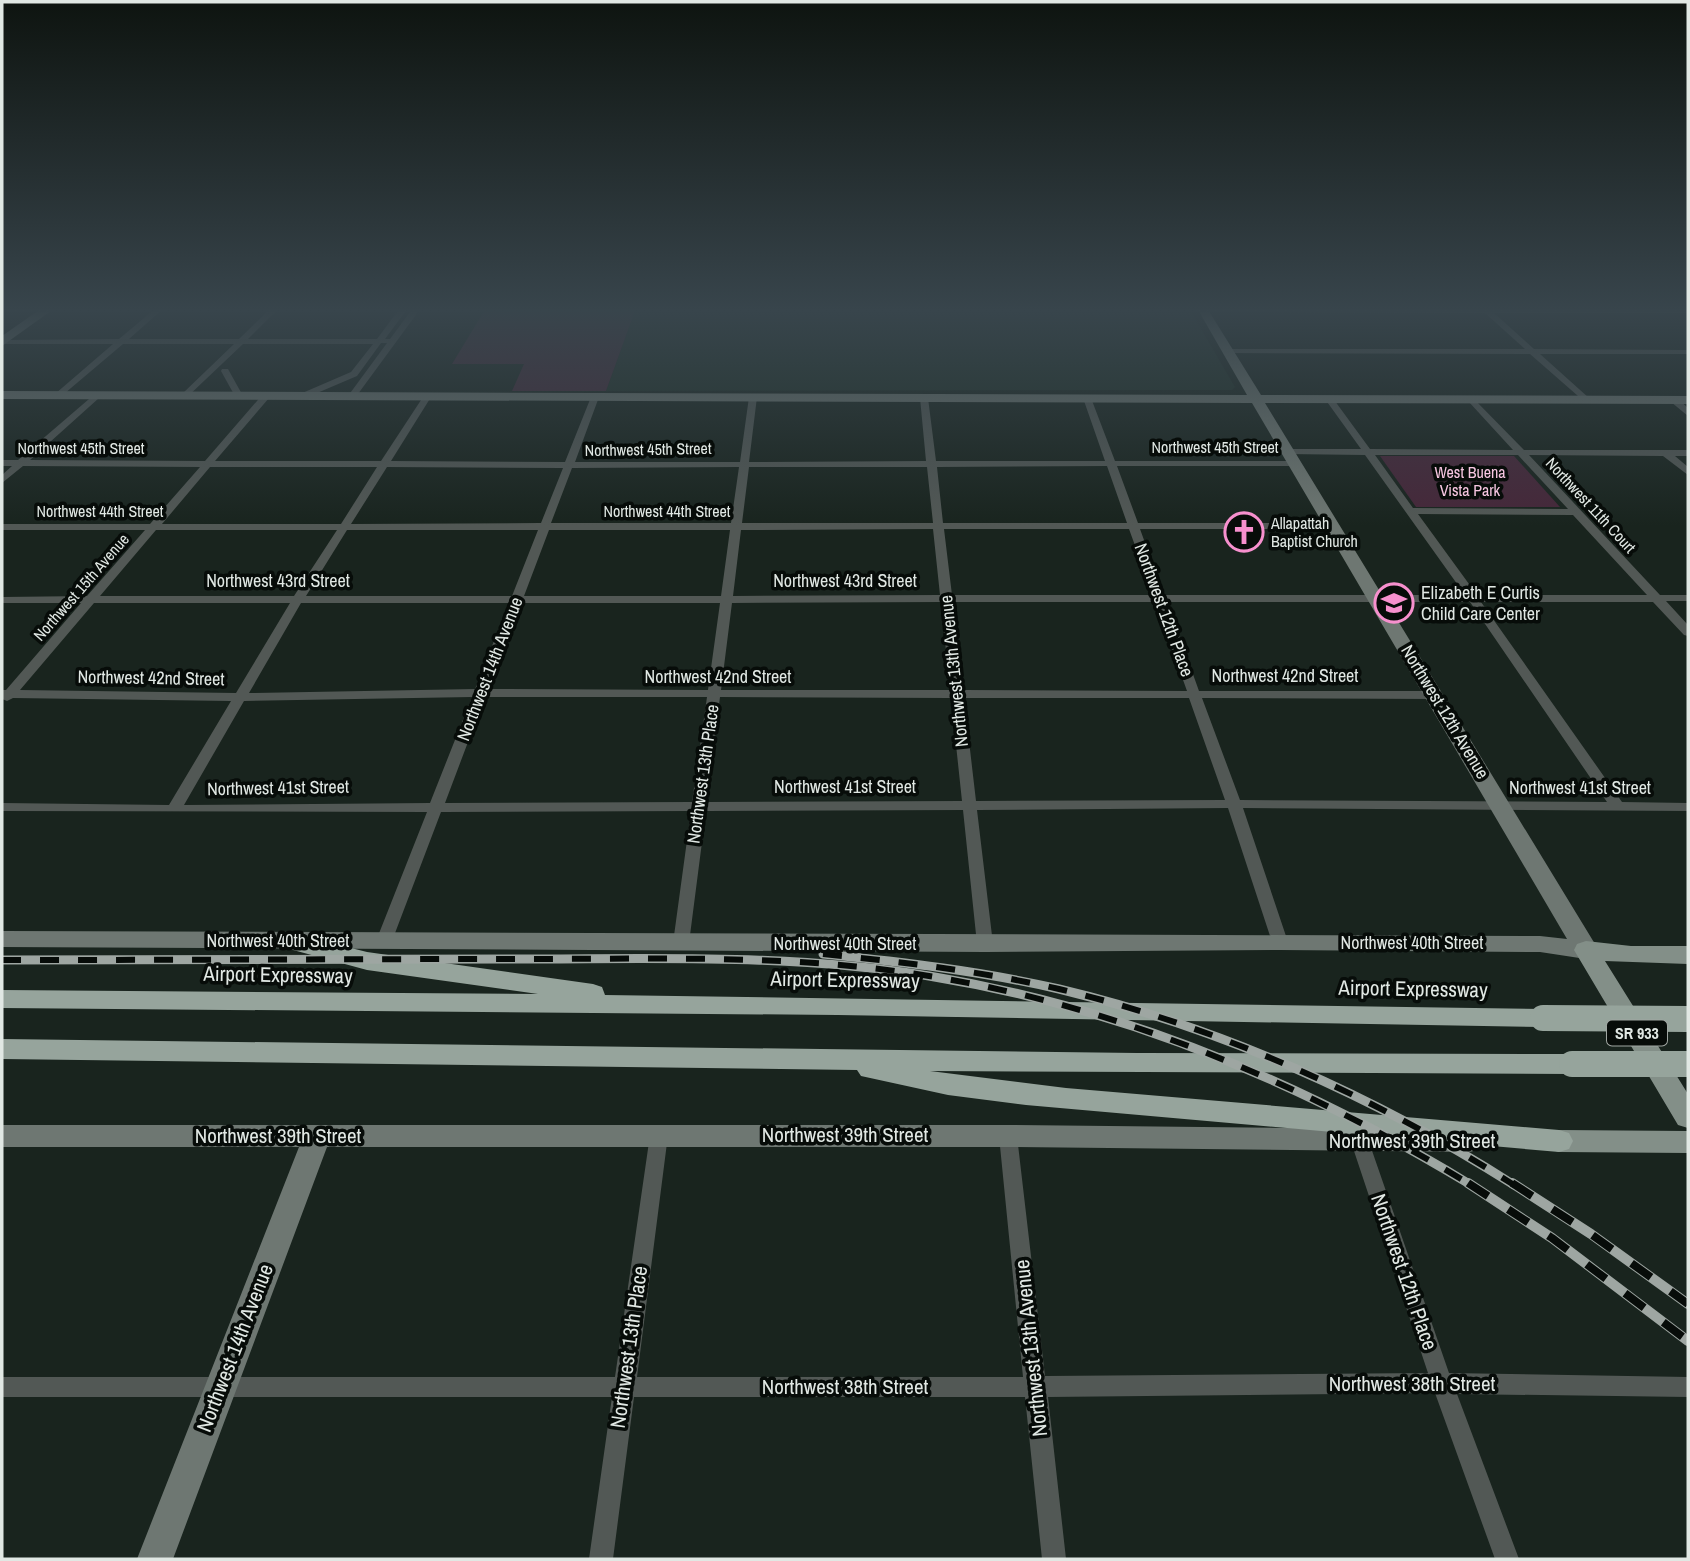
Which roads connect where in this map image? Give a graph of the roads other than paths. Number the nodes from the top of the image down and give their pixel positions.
1 (79, 381) edge
2 (85, 381) edge
3 (201, 381) edge
4 (231, 381) edge
5 (338, 381) edge
6 (363, 381) edge
7 (1244, 381) edge
8 (1565, 381) edge
9 (2, 396) edge
10 (65, 396) junction
11 (96, 396) junction
12 (185, 396) junction
13 (239, 396) junction
14 (266, 396) junction
15 (303, 396) junction
16 (352, 396) junction
17 (427, 397) junction
18 (596, 397) junction
19 (753, 397) junction
20 (925, 398) junction
21 (1087, 398) junction
22 (1254, 398) junction
23 (1329, 399) junction
24 (1472, 400) junction
25 (1586, 400) junction
26 (1674, 400) junction
27 (1688, 400) edge
28 (1688, 413) edge
29 (1366, 452) junction
30 (1520, 452) junction
31 (1666, 453) junction
32 (1688, 453) edge
33 (1292, 457) junction
34 (2, 463) edge
35 (21, 463) junction
36 (744, 463) junction
37 (932, 463) junction
38 (1110, 463) junction
39 (208, 464) junction
40 (384, 464) junction
41 (569, 465) junction
42 (1688, 472) edge
43 (2, 480) edge
44 (1408, 511) junction
45 (1574, 512) junction
46 (939, 526) junction
47 (1133, 526) junction
48 (1333, 526) junction
49 (2, 527) edge
50 (153, 527) junction
51 (345, 527) junction
52 (545, 527) junction
53 (736, 527) junction
54 (92, 598) junction
55 (298, 598) junction
56 (1473, 598) junction
57 (1658, 598) junction
58 (1688, 598) edge
59 (517, 599) junction
60 (726, 599) junction
61 (947, 599) junction
62 (1160, 599) junction
63 (1378, 599) junction
64 (2, 600) edge
65 (1688, 632) edge
66 (1195, 693) junction
67 (480, 694) junction
68 (957, 694) junction
69 (714, 695) junction
70 (1434, 695) junction
71 (4, 697) edge
72 (242, 697) junction
73 (1234, 804) junction
74 (437, 806) junction
75 (969, 806) junction
76 (1501, 806) junction
77 (2, 807) edge
78 (699, 807) junction
79 (1618, 807) junction
80 (1688, 807) edge
81 (174, 809) junction
82 (2, 939) edge
83 (291, 941) junction
84 (384, 941) junction
85 (681, 943) junction
86 (1280, 943) junction
87 (985, 944) junction
88 (1586, 950) junction
89 (1688, 956) edge
90 (2, 999) edge
91 (734, 1005) junction
92 (1688, 1019) edge
93 (2, 1049) edge
94 (830, 1059) junction
95 (1688, 1064) edge
96 (1688, 1117) edge
97 (659, 1135) junction
98 (2, 1136) edge
99 (1008, 1136) junction
100 (317, 1137) junction
101 (1559, 1141) junction
102 (1360, 1142) junction
103 (1688, 1142) edge
104 (1442, 1383) junction
105 (2, 1387) edge
106 (220, 1387) junction
107 (622, 1387) junction
108 (1036, 1387) junction
109 (1688, 1387) edge
110 (155, 1559) edge
111 (601, 1559) edge
112 (1054, 1559) edge
113 (1507, 1559) edge

1 - 10 street
2 - 10 street
3 - 12 street
4 - 13 street
5 - 15 street
6 - 16 street
7 - 22 main road, Northwest 12th Avenue
8 - 25 street
9 - 10 main road
10 - 11 main road
11 - 12 main road
11 - 35 street
12 - 13 main road
13 - 14 main road
14 - 15 main road
14 - 39 street, Northwest 15th Avenue
15 - 16 main road
16 - 17 main road
17 - 18 main road
17 - 40 street
18 - 19 main road
18 - 41 street, Northwest 14th Avenue
19 - 20 main road
19 - 36 street, Northwest 13th Place
20 - 21 main road
20 - 37 street, Northwest 13th Avenue
21 - 22 main road
21 - 38 street, Northwest 12th Place
22 - 23 main road
22 - 33 main road, Northwest 12th Avenue
23 - 24 main road
23 - 29 street
24 - 25 main road
24 - 30 street, Northwest 11th Court
25 - 26 main road
26 - 27 main road
26 - 28 street
29 - 30 street, Northwest 45th Street
29 - 33 street, Northwest 45th Street
29 - 44 street
30 - 31 street, Northwest 45th Street
30 - 45 street, Northwest 11th Court
31 - 32 street, Northwest 45th Street
31 - 42 street
33 - 38 street, Northwest 45th Street
33 - 48 main road, Northwest 12th Avenue
34 - 35 street, Northwest 45th Street
35 - 39 street, Northwest 45th Street
35 - 43 street
36 - 37 street, Northwest 45th Street
36 - 41 street, Northwest 45th Street
36 - 53 street, Northwest 13th Place
37 - 38 street, Northwest 45th Street
37 - 46 street, Northwest 13th Avenue
38 - 47 street, Northwest 12th Place
39 - 40 street, Northwest 45th Street
39 - 50 street, Northwest 15th Avenue
40 - 41 street, Northwest 45th Street
40 - 51 street
41 - 52 street, Northwest 14th Avenue
44 - 45 street
44 - 56 street
45 - 57 street, Northwest 11th Court
46 - 47 street, Northwest 44th Street
46 - 53 street, Northwest 44th Street
46 - 61 street, Northwest 13th Avenue
47 - 48 street, Northwest 44th Street
47 - 62 street, Northwest 12th Place
48 - 63 main road, Northwest 12th Avenue
49 - 50 street, Northwest 44th Street
50 - 51 street, Northwest 44th Street
50 - 54 street, Northwest 15th Avenue
51 - 52 street, Northwest 44th Street
51 - 55 street
52 - 53 street, Northwest 44th Street
52 - 59 street, Northwest 14th Avenue
53 - 60 street, Northwest 13th Place
54 - 55 street, Northwest 43rd Street
54 - 64 street, Northwest 43rd Street
54 - 71 street, Northwest 15th Avenue
55 - 59 street, Northwest 43rd Street
55 - 72 street
56 - 57 street, Northwest 43rd Street
56 - 63 street, Northwest 43rd Street
56 - 79 street
57 - 58 street, Northwest 43rd Street
57 - 65 street, Northwest 11th Court
59 - 60 street, Northwest 43rd Street
59 - 67 street, Northwest 14th Avenue
60 - 61 street, Northwest 43rd Street
60 - 69 street, Northwest 13th Place
61 - 62 street, Northwest 43rd Street
61 - 68 street, Northwest 13th Avenue
62 - 63 street, Northwest 43rd Street
62 - 66 street, Northwest 12th Place
63 - 70 main road, Northwest 12th Avenue
66 - 68 street, Northwest 42nd Street
66 - 70 street, Northwest 42nd Street
66 - 73 street, Northwest 12th Place
67 - 69 street, Northwest 42nd Street
67 - 72 street, Northwest 42nd Street
67 - 74 street, Northwest 14th Avenue
68 - 69 street, Northwest 42nd Street
68 - 75 street, Northwest 13th Avenue
69 - 78 street, Northwest 13th Place
70 - 76 main road, Northwest 12th Avenue
71 - 72 street, Northwest 42nd Street
72 - 81 street
73 - 75 street, Northwest 41st Street
73 - 76 street, Northwest 41st Street
73 - 86 street, Northwest 12th Place
74 - 78 street, Northwest 41st Street
74 - 81 street, Northwest 41st Street
74 - 84 street, Northwest 14th Avenue
75 - 78 street, Northwest 41st Street
75 - 87 street, Northwest 13th Avenue
76 - 79 street, Northwest 41st Street
76 - 88 main road, Northwest 12th Avenue
77 - 81 street, Northwest 41st Street
78 - 85 street, Northwest 13th Place
79 - 80 street, Northwest 41st Street
82 - 83 main road, Northwest 40th Street
83 - 84 main road, Northwest 40th Street
83 - 91 highway
84 - 85 main road, Northwest 40th Street
85 - 87 main road, Northwest 40th Street
86 - 87 main road, Northwest 40th Street
86 - 88 main road, Northwest 40th Street
88 - 89 main road, Northwest 40th Street
88 - 96 main road, Northwest 12th Avenue / SR 933
90 - 91 highway, Airport Expressway
91 - 92 highway, Airport Expressway, bridge
93 - 94 highway
94 - 95 highway, bridge
94 - 101 highway
97 - 99 main road, Northwest 39th Street
97 - 100 main road, Northwest 39th Street
97 - 107 street, Northwest 13th Place
98 - 100 main road, Northwest 39th Street
99 - 102 main road, Northwest 39th Street
99 - 108 street, Northwest 13th Avenue
100 - 106 main road, Northwest 14th Avenue
101 - 102 main road, Northwest 39th Street
101 - 103 main road, Northwest 39th Street
102 - 104 street, Northwest 12th Place
104 - 108 street, Northwest 38th Street
104 - 109 street, Northwest 38th Street
104 - 113 street, Northwest 12th Place
105 - 106 street, Northwest 38th Street
106 - 107 street, Northwest 38th Street
106 - 110 main road, Northwest 14th Avenue
107 - 108 street, Northwest 38th Street
107 - 111 street, Northwest 13th Place
108 - 112 street, Northwest 13th Avenue

